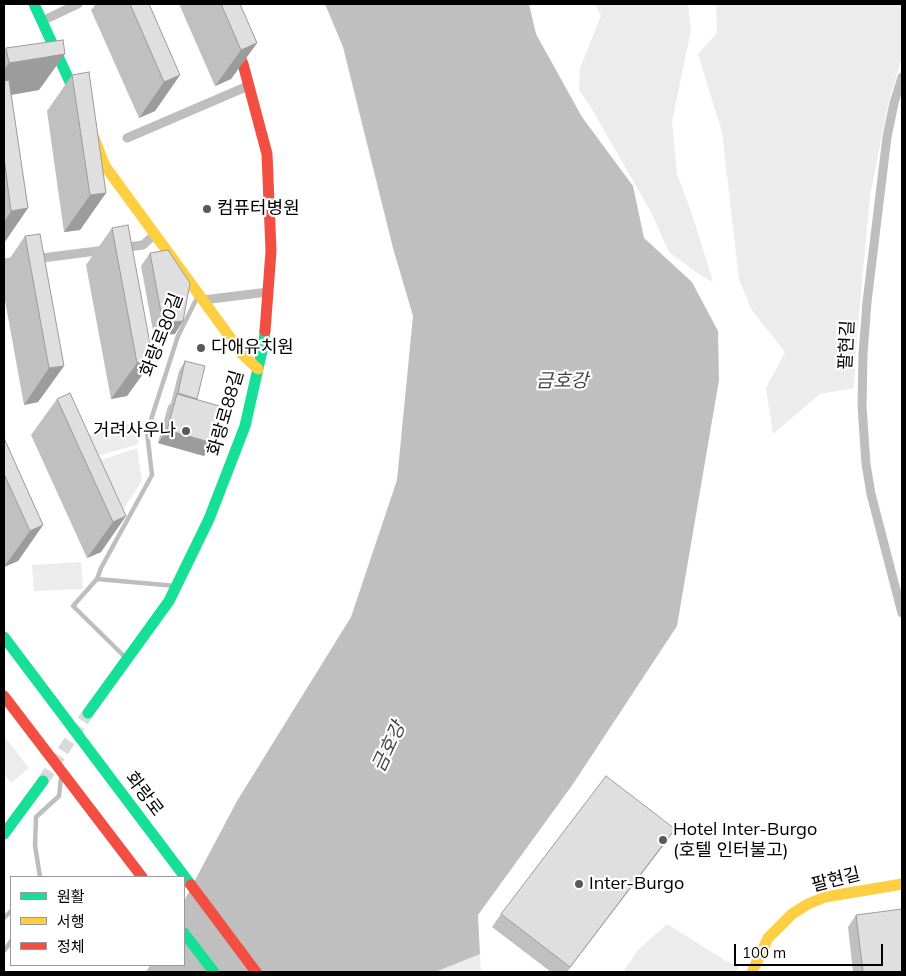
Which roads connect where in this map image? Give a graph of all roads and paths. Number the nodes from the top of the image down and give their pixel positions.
1 (34, 4) edge
2 (78, 4) edge
3 (42, 21) junction
4 (232, 38) edge
5 (902, 77) edge
6 (248, 86) junction
7 (80, 106) edge
8 (88, 124) edge
9 (127, 138) dead end
10 (154, 235) junction
11 (4, 263) edge
12 (268, 292) junction
13 (201, 297) junction
14 (258, 369) junction
15 (98, 579) junction
16 (176, 586) junction
17 (902, 613) edge
18 (4, 637) edge
19 (127, 659) junction
20 (4, 696) edge
21 (88, 713) tunnel mouth
22 (62, 771) junction
23 (42, 781) tunnel mouth
24 (4, 834) edge
25 (40, 876) edge
26 (141, 876) edge
27 (184, 876) edge
28 (185, 878) edge
29 (902, 884) edge
30 (185, 933) edge
31 (214, 972) edge
32 (256, 972) edge
33 (752, 972) edge

1 - 3 street
2 - 3 street
3 - 7 street
4 - 6 street, 화랑로88길
5 - 17 street, 팔현길
6 - 9 street
6 - 12 street, 화랑로88길
8 - 10 street, 화랑로80길
10 - 11 street
10 - 13 street, 화랑로80길
12 - 13 street
12 - 14 street, 화랑로88길
13 - 14 street
13 - 15 lane, 화랑로80길
14 - 16 street, 화랑로88길
15 - 16 lane
15 - 19 lane
16 - 19 street, 화랑로88길
18 - 27 street, 화랑로
19 - 21 street, 화랑로88길
20 - 22 street
22 - 25 lane
22 - 26 street
23 - 24 street
28 - 32 street, 화랑로
29 - 33 street, 팔현길
30 - 31 street

